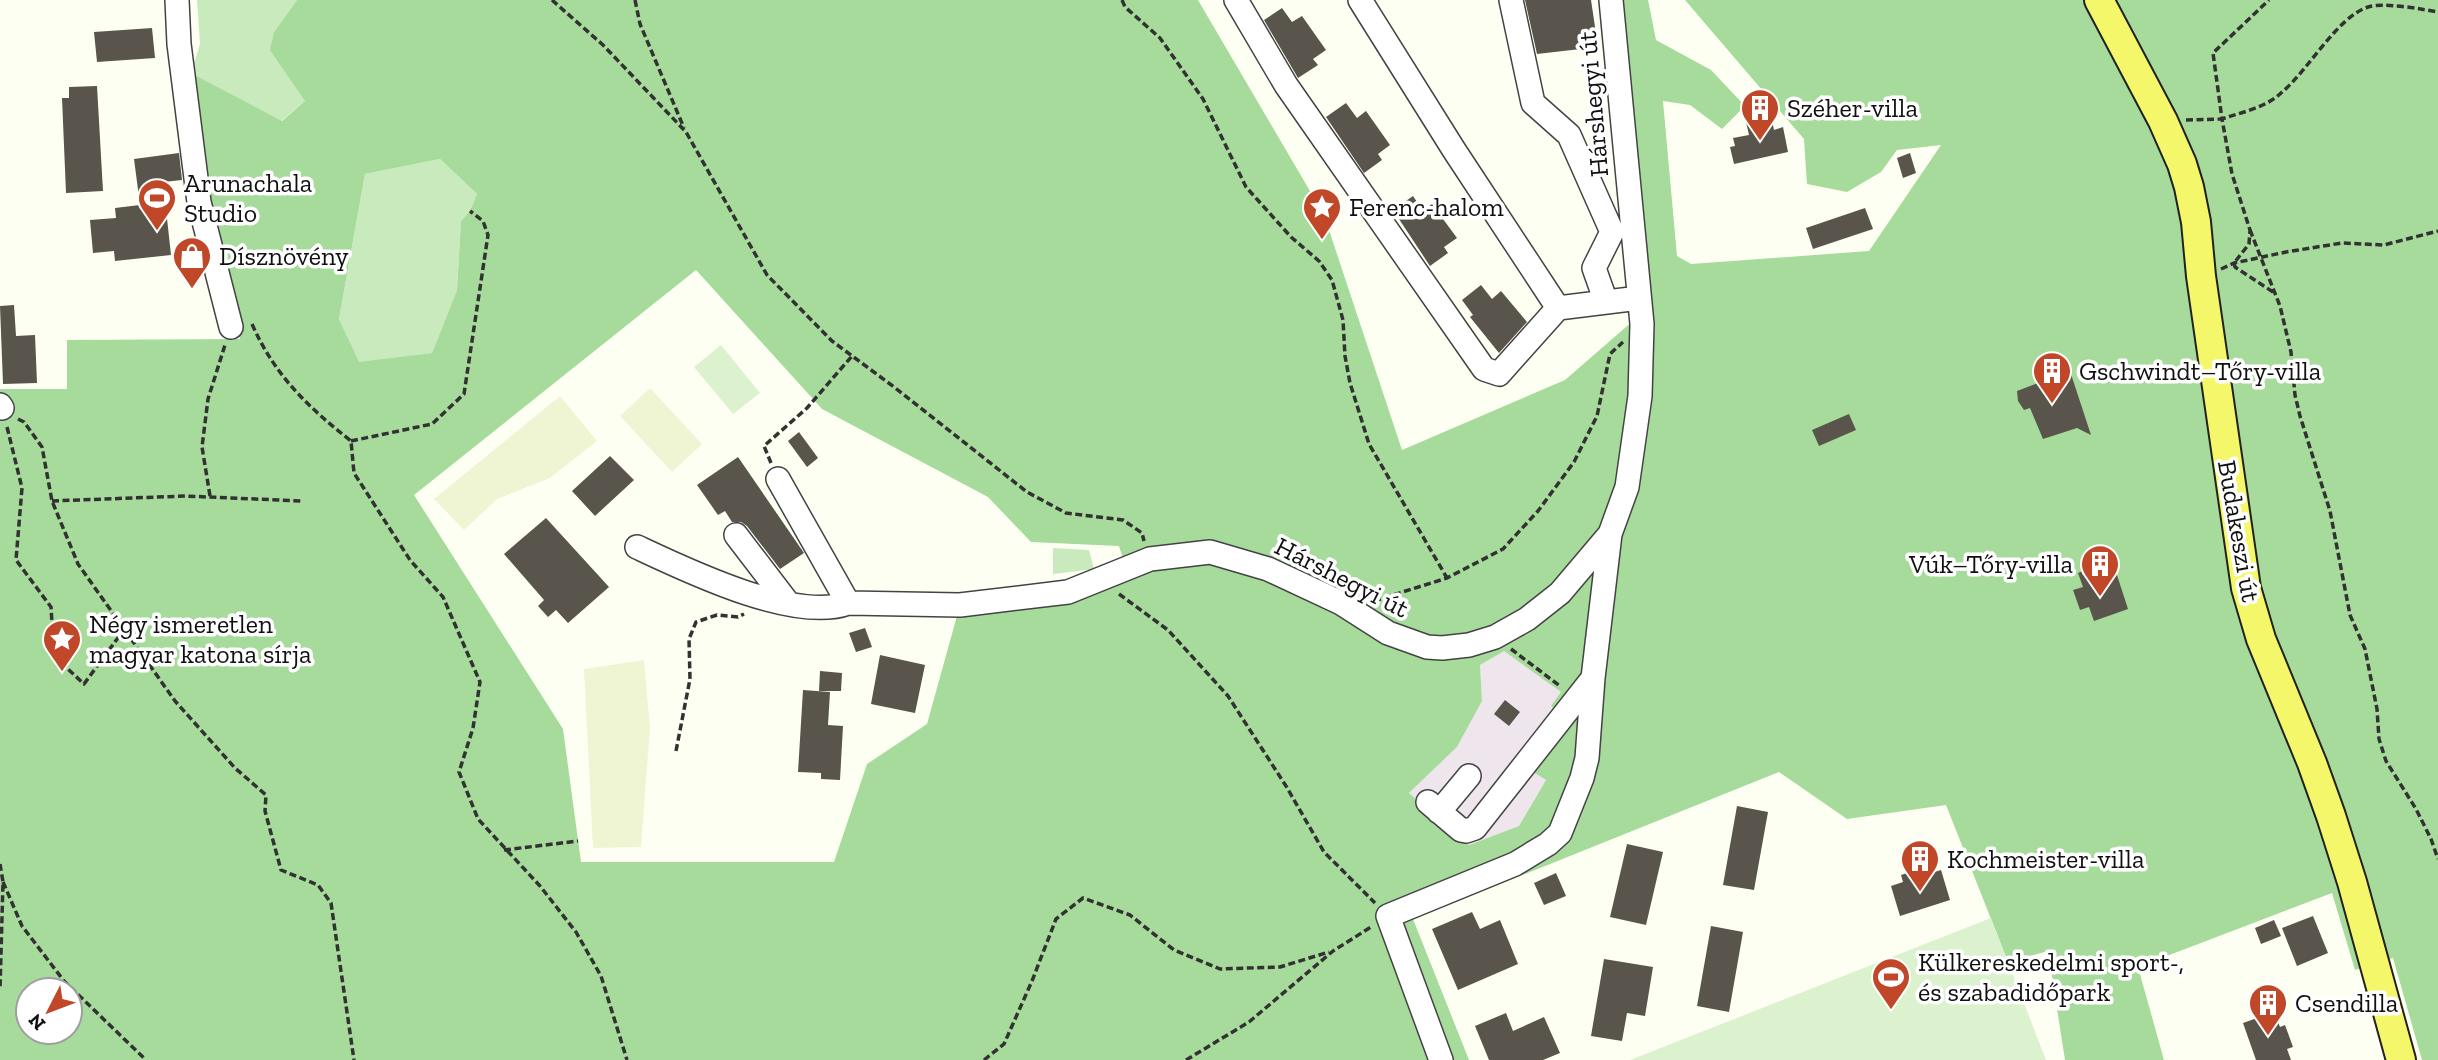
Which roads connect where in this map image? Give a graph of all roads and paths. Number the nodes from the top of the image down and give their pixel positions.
1 (177, 0) edge
2 (552, 0) edge
3 (635, 0) edge
4 (1122, 0) edge
5 (1236, 0) edge
6 (1360, 0) edge
7 (1511, 0) edge
8 (1611, 0) edge
9 (2099, 0) edge
10 (2269, 0) edge
11 (2438, 12) edge
12 (2222, 119) junction
13 (2163, 121) junction
14 (686, 132) junction
15 (470, 211) dead end
16 (2250, 230) junction
17 (2438, 231) edge
18 (2262, 259) junction
19 (2275, 293) junction
20 (1639, 298) junction
21 (1605, 302) junction
22 (1558, 308) junction
23 (240, 320) junction
24 (1642, 324) junction
25 (852, 356) junction
26 (1, 406) edge
27 (351, 441) junction
28 (778, 479) joint
29 (210, 496) junction
30 (52, 501) junction
31 (301, 501) dead end
32 (1610, 534) junction
33 (736, 535) dead end
34 (636, 547) dead end
35 (1150, 559) junction
36 (1447, 578) junction
37 (1100, 580) junction
38 (765, 598) junction
39 (788, 603) junction
40 (848, 603) junction
41 (1341, 603) junction
42 (124, 631) junction
43 (1495, 637) junction
44 (1592, 678) junction
45 (1576, 698) junction
46 (676, 751) dead end
47 (1469, 776) dead end
48 (578, 841) dead end
49 (504, 850) junction
50 (2438, 859) edge
51 (0, 864) edge
52 (3, 882) junction
53 (1388, 916) junction
54 (1333, 950) junction
55 (0, 989) edge
56 (146, 1060) edge
57 (354, 1060) edge
58 (627, 1060) edge
59 (984, 1060) edge
60 (1186, 1060) edge
61 (1441, 1060) edge
62 (2401, 1060) edge

1 - 23 street
2 - 14 path
3 - 14 path
4 - 36 path
5 - 22 street
6 - 22 street
7 - 21 street
8 - 20 street, Hárshegyi út
9 - 13 main road, Budakeszi út
10 - 12 path
11 - 12 path
12 - 13 path
12 - 16 path
13 - 62 main road, Budakeszi út
14 - 25 path
15 - 27 path
16 - 18 path
16 - 19 path
17 - 18 path
18 - 19 path
19 - 50 path
20 - 21 street
20 - 24 street, Hárshegyi út
21 - 22 street
23 - 27 path
23 - 29 path
24 - 32 street, Hárshegyi út
24 - 36 path
25 - 28 path
25 - 35 path
26 - 30 path
26 - 42 path
27 - 49 path
28 - 40 street
29 - 30 path
29 - 31 path
30 - 42 path
32 - 43 street, Hárshegyi út
32 - 44 street, Hárshegyi út
33 - 39 street
34 - 38 street, Hárshegyi út
35 - 37 street, Hárshegyi út
35 - 41 street, Hárshegyi út
36 - 41 path
37 - 40 street, Hárshegyi út
37 - 53 path
38 - 39 street, Hárshegyi út
38 - 46 path
39 - 40 street, Hárshegyi út
41 - 43 street, Hárshegyi út
42 - 57 path
43 - 45 path
44 - 45 street
44 - 53 street, Hárshegyi út
45 - 47 street
48 - 49 path
49 - 58 path
51 - 52 path
52 - 55 path
52 - 56 path
53 - 54 path
53 - 61 street
54 - 59 path
54 - 60 path

